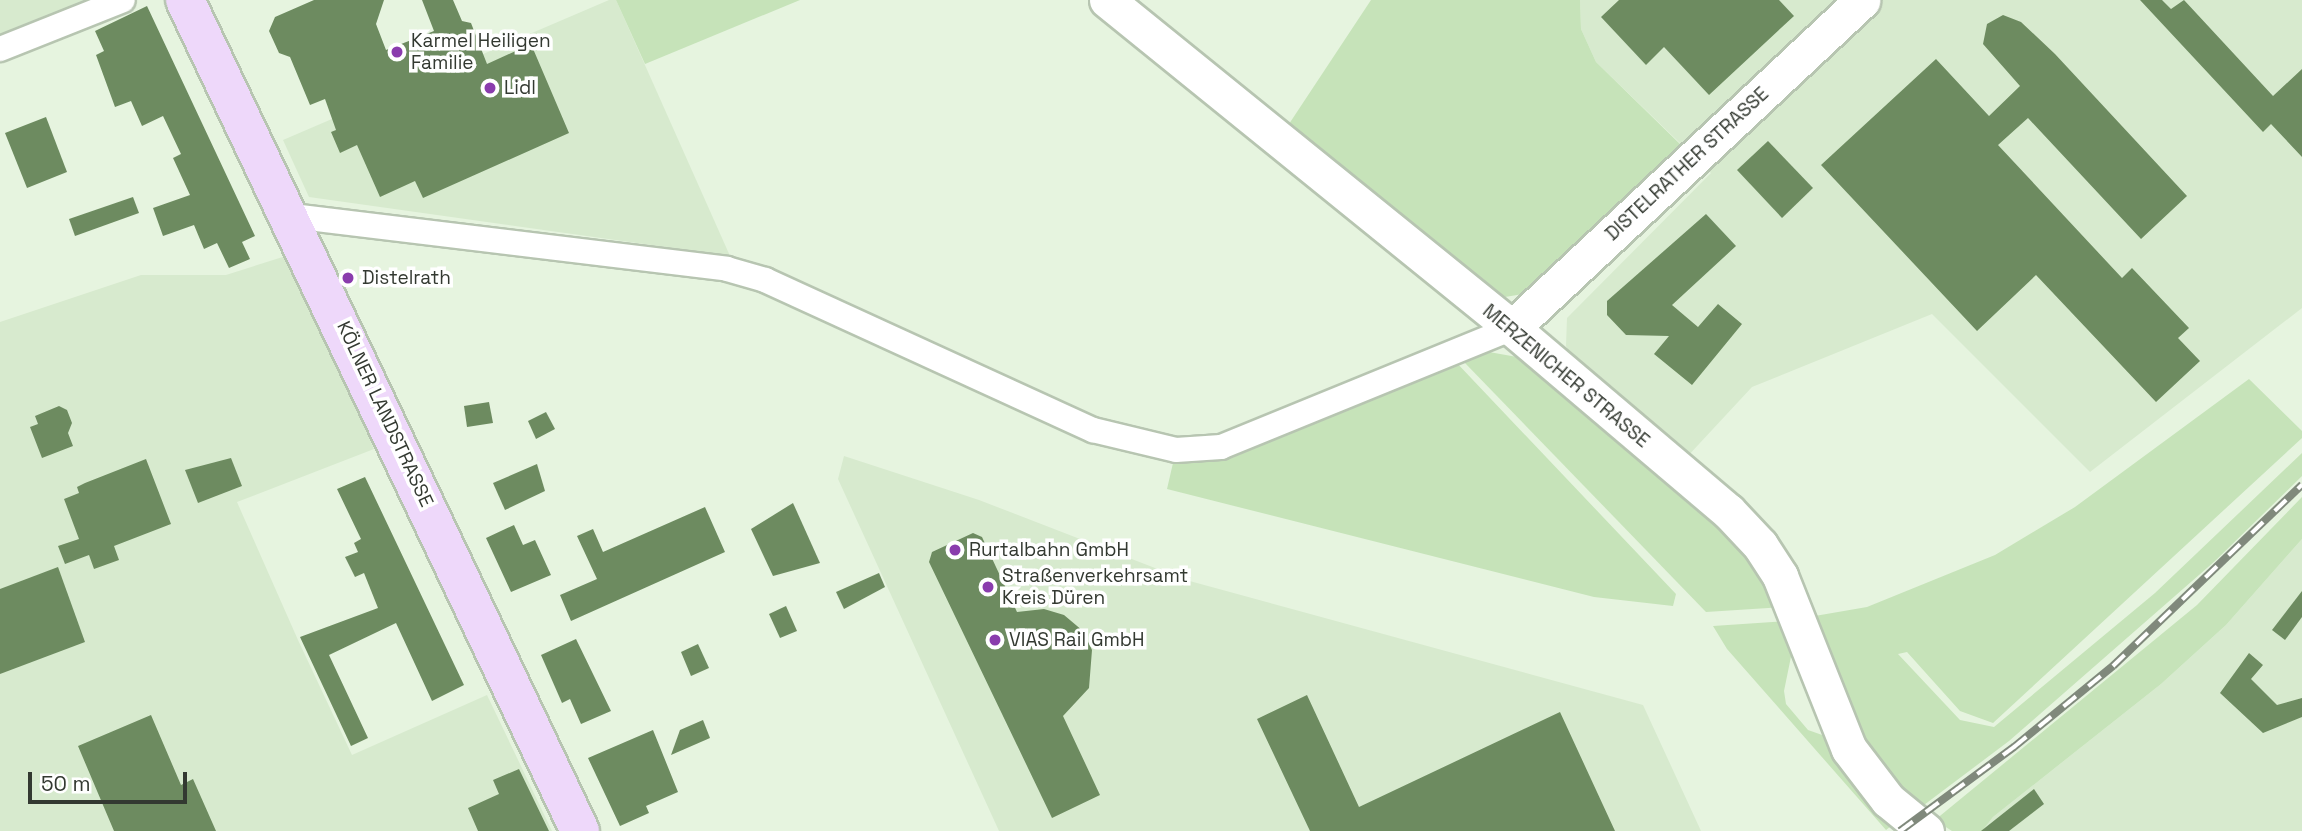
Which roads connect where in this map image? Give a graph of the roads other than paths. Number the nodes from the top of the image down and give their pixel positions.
1 (124, 0) edge
2 (185, 0) edge
3 (1107, 0) edge
4 (1863, 0) edge
5 (0, 48) edge
6 (292, 216) junction
7 (1512, 328) junction
8 (580, 831) edge
9 (1926, 831) edge

1 - 5 street
2 - 6 main road, KÖLNER LANDSTRASSE
3 - 7 street, MERZENICHER STRASSE
4 - 7 street, DISTELRATHER STRASSE
6 - 7 street
6 - 8 main road, KÖLNER LANDSTRASSE
7 - 9 street, MERZENICHER STRASSE

